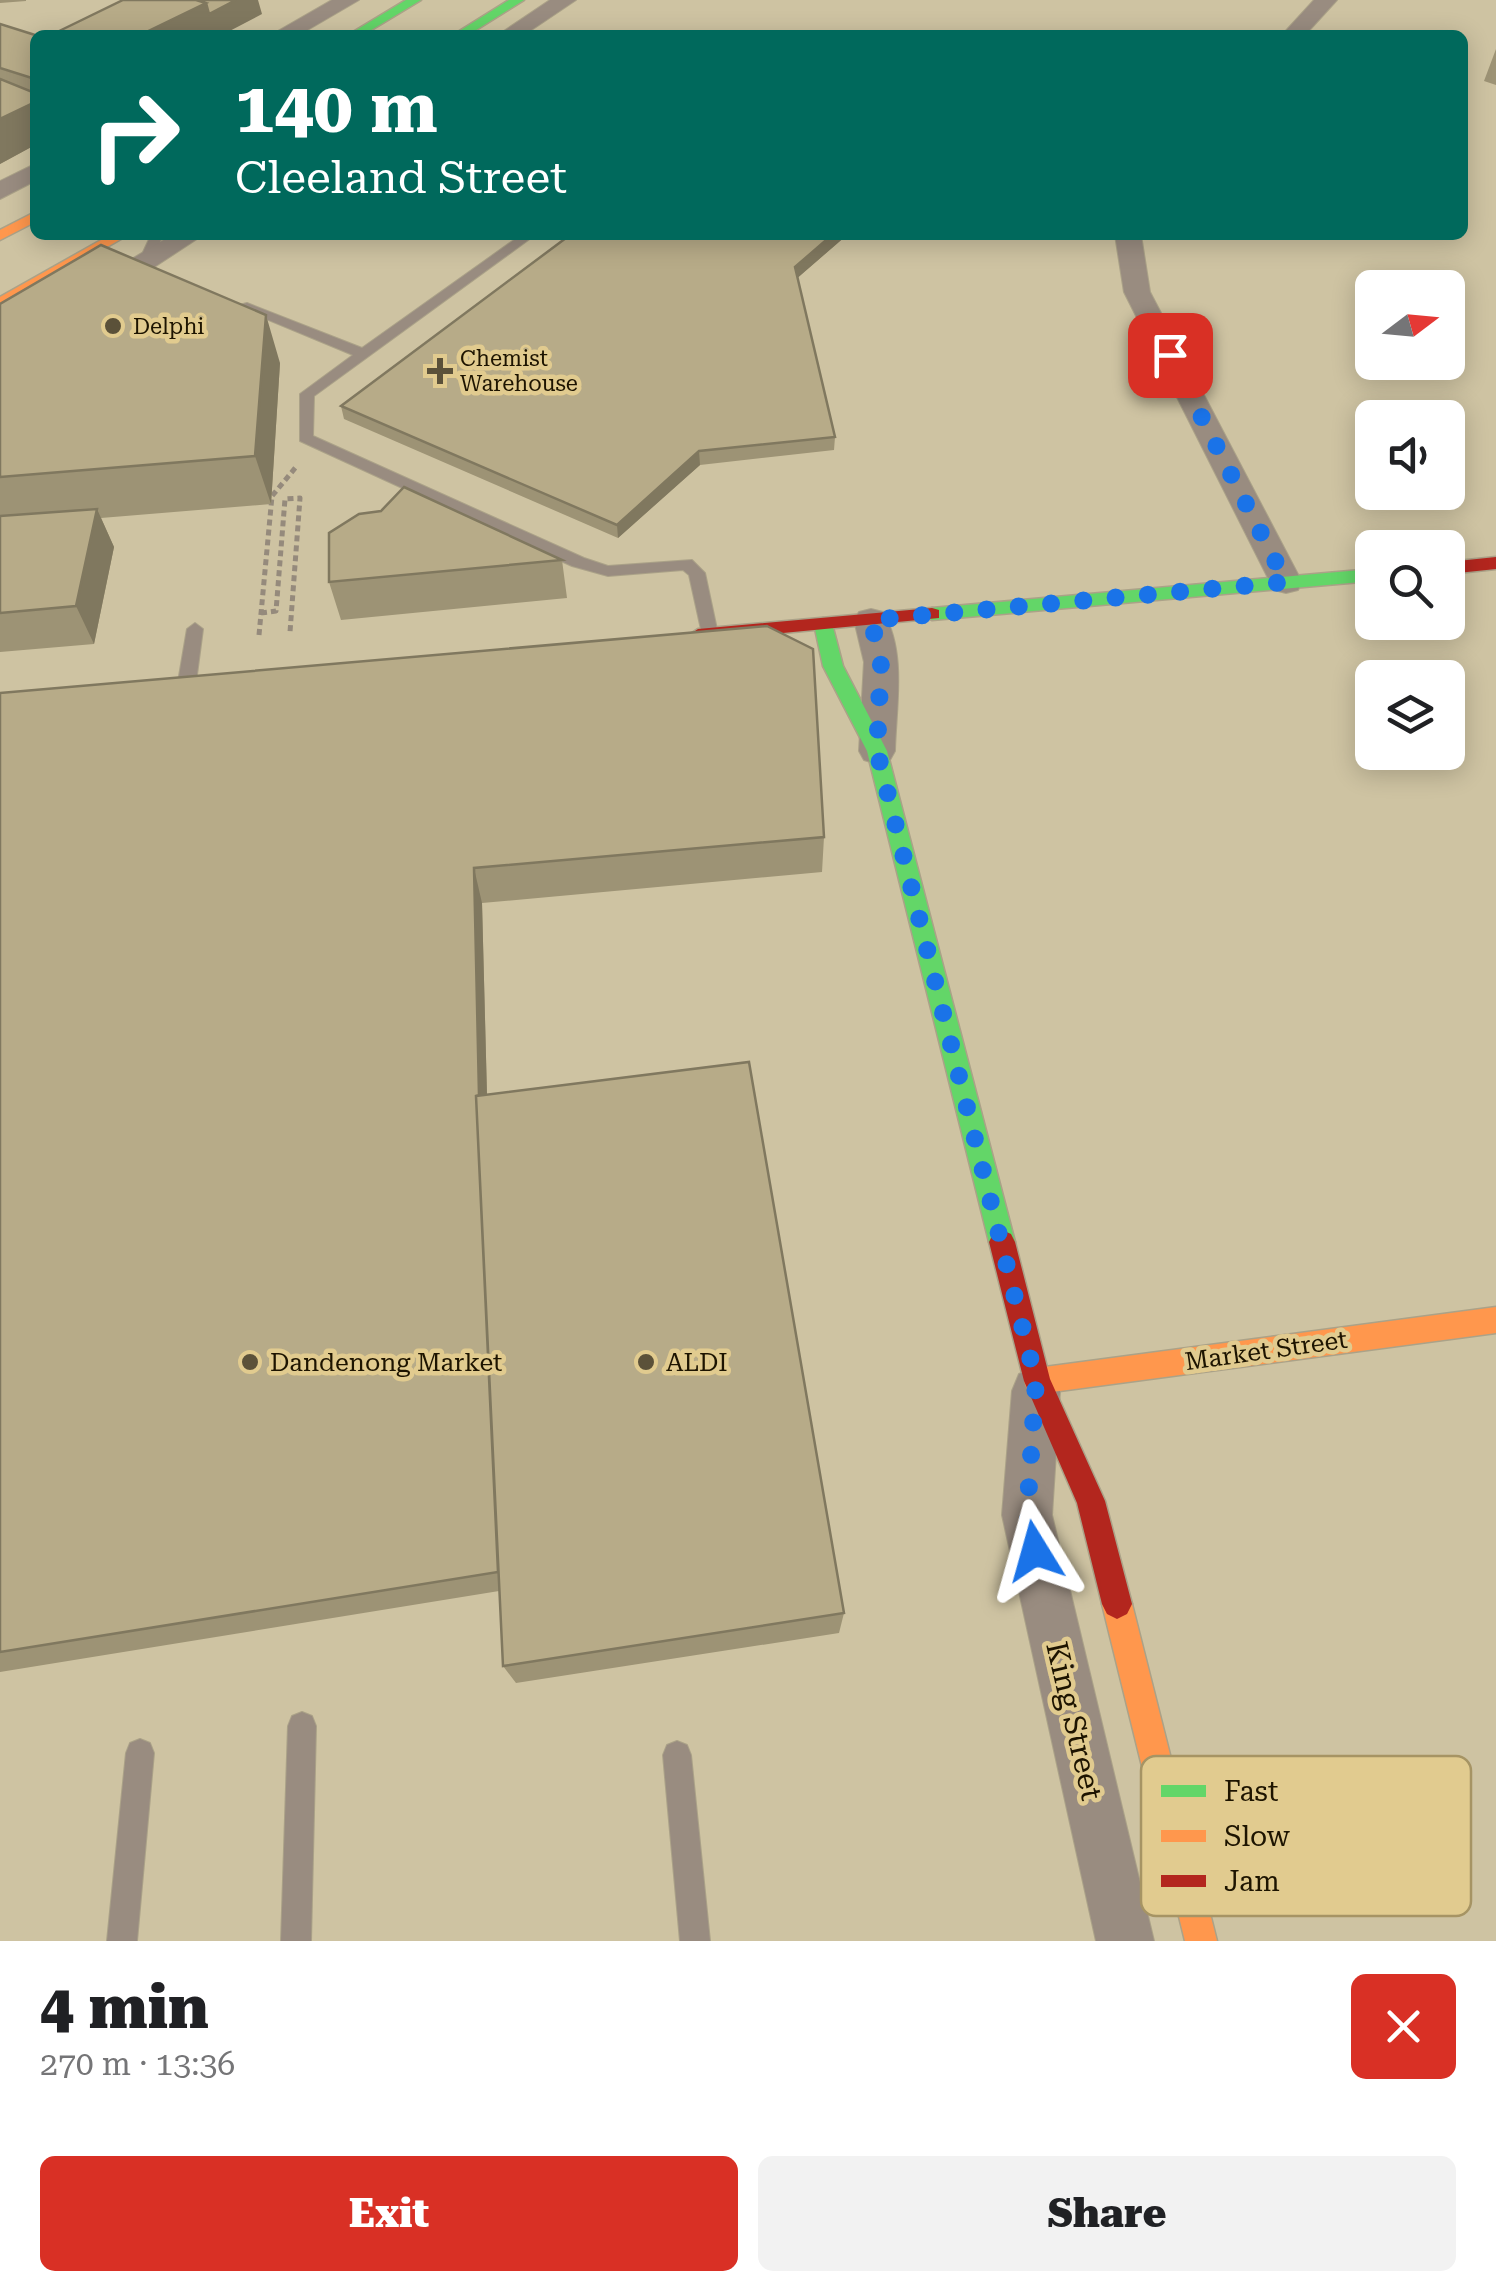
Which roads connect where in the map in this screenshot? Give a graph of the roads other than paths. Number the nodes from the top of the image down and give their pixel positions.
1 (348, 0) edge
2 (415, 0) edge
3 (518, 0) edge
4 (565, 0) edge
5 (1326, 0) edge
6 (291, 30) edge
7 (363, 30) edge
8 (467, 30) edge
9 (517, 30) edge
10 (1298, 30) edge
11 (30, 174) edge
12 (0, 191) edge
13 (30, 219) edge
14 (0, 236) edge
15 (114, 240) edge
16 (154, 240) edge
17 (183, 240) edge
18 (522, 240) edge
19 (1129, 240) edge
20 (143, 270) junction
21 (218, 296) edge
22 (74, 303) edge
23 (4, 313) edge
24 (361, 352) junction
25 (1496, 563) edge
26 (1465, 566) edge
27 (1355, 576) edge
28 (1286, 582) junction
29 (871, 620) junction
30 (823, 624) junction
31 (195, 630) dead end
32 (710, 634) junction
33 (671, 637) edge
34 (186, 682) edge
35 (877, 751) junction
36 (1496, 1320) edge
37 (1036, 1381) junction
38 (302, 1726) dead end
39 (140, 1753) dead end
40 (677, 1755) dead end
41 (1155, 1756) edge
42 (1195, 1916) edge
43 (122, 1941) edge
44 (296, 1941) edge
45 (695, 1941) edge
46 (1125, 1941) edge
47 (1201, 1941) edge

1 - 6 street
2 - 7 main road
3 - 8 main road
4 - 9 street
5 - 10 street
11 - 12 street
13 - 14 main road
15 - 23 main road
16 - 20 lane
17 - 20 street
18 - 24 lane
19 - 28 street
20 - 22 street
21 - 24 lane
24 - 32 lane
25 - 26 main road
27 - 28 main road
28 - 29 main road
29 - 30 main road
29 - 35 street, King Street
30 - 32 main road
30 - 35 main road, King Street
31 - 34 lane
32 - 33 main road
35 - 37 main road, King Street
36 - 37 main road, Market Street
37 - 41 main road, King Street
37 - 46 street, King Street
38 - 44 lane
39 - 43 lane
40 - 45 lane
42 - 47 main road, King Street

